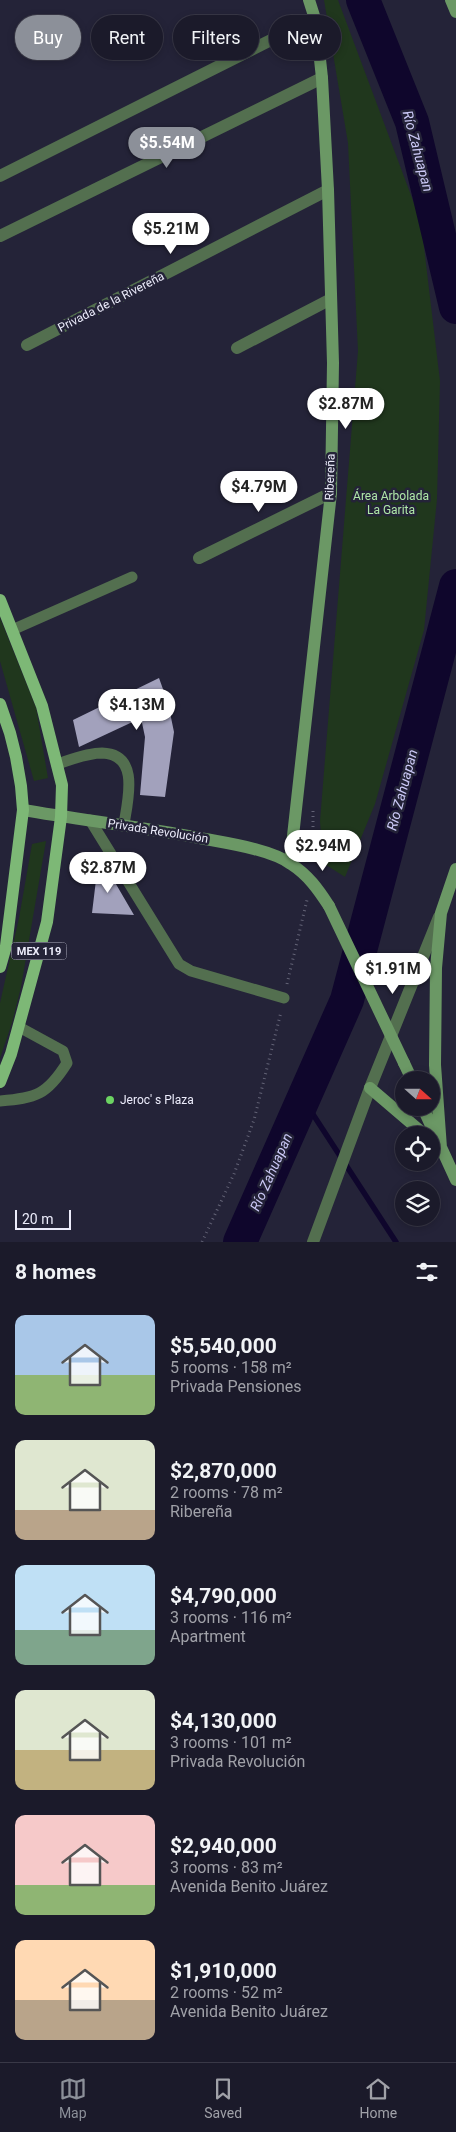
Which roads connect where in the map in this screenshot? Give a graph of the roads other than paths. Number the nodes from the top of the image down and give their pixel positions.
1 (309, 0) edge
2 (451, 0) edge
3 (456, 12) edge
4 (314, 15) edge
5 (269, 41) edge
6 (320, 60) edge
7 (322, 78) junction
8 (0, 176) edge
9 (328, 190) junction
10 (0, 236) edge
11 (331, 299) junction
12 (27, 345) dead end
13 (237, 348) dead end
14 (331, 493) junction
15 (199, 558) dead end
16 (132, 577) dead end
17 (0, 600) edge
18 (12, 630) junction
19 (0, 704) edge
20 (57, 764) junction
21 (23, 810) junction
22 (61, 817) junction
23 (90, 820) junction
24 (124, 824) junction
25 (290, 863) junction
26 (456, 869) edge
27 (441, 913) junction
28 (3, 946) edge
29 (0, 968) edge
30 (284, 998) road end
31 (18, 1027) junction
32 (408, 1071) edge
33 (0, 1082) edge
34 (370, 1088) junction
35 (0, 1101) edge
36 (414, 1126) edge
37 (436, 1126) edge
38 (440, 1151) edge
39 (456, 1180) edge
40 (313, 1242) edge

1 - 4 street, Ribereña
2 - 3 street
5 - 8 street
6 - 7 street, Ribereña
7 - 9 street, Ribereña
7 - 10 street
9 - 11 street, Ribereña
9 - 12 street, Privada de la Rivereña
11 - 13 street
11 - 14 street, Ribereña
14 - 15 street
14 - 25 street, Ribereña
16 - 18 lane
17 - 18 main road, MEX 119
18 - 20 main road, MEX 119
19 - 21 main road, MEX 119
20 - 22 main road, MEX 119
20 - 24 lane
21 - 22 street, Privada Revolución
21 - 28 main road, MEX 119
22 - 23 street, Privada Revolución
22 - 31 main road, MEX 119
23 - 24 street, Privada Revolución
23 - 30 lane
24 - 25 street, Privada Revolución
25 - 32 street, Privada Revolución, bridge
26 - 27 street
27 - 34 street
27 - 37 street
28 - 29 main road, MEX 119
31 - 33 main road, MEX 119
31 - 35 lane
34 - 36 street
34 - 40 street
38 - 39 street

